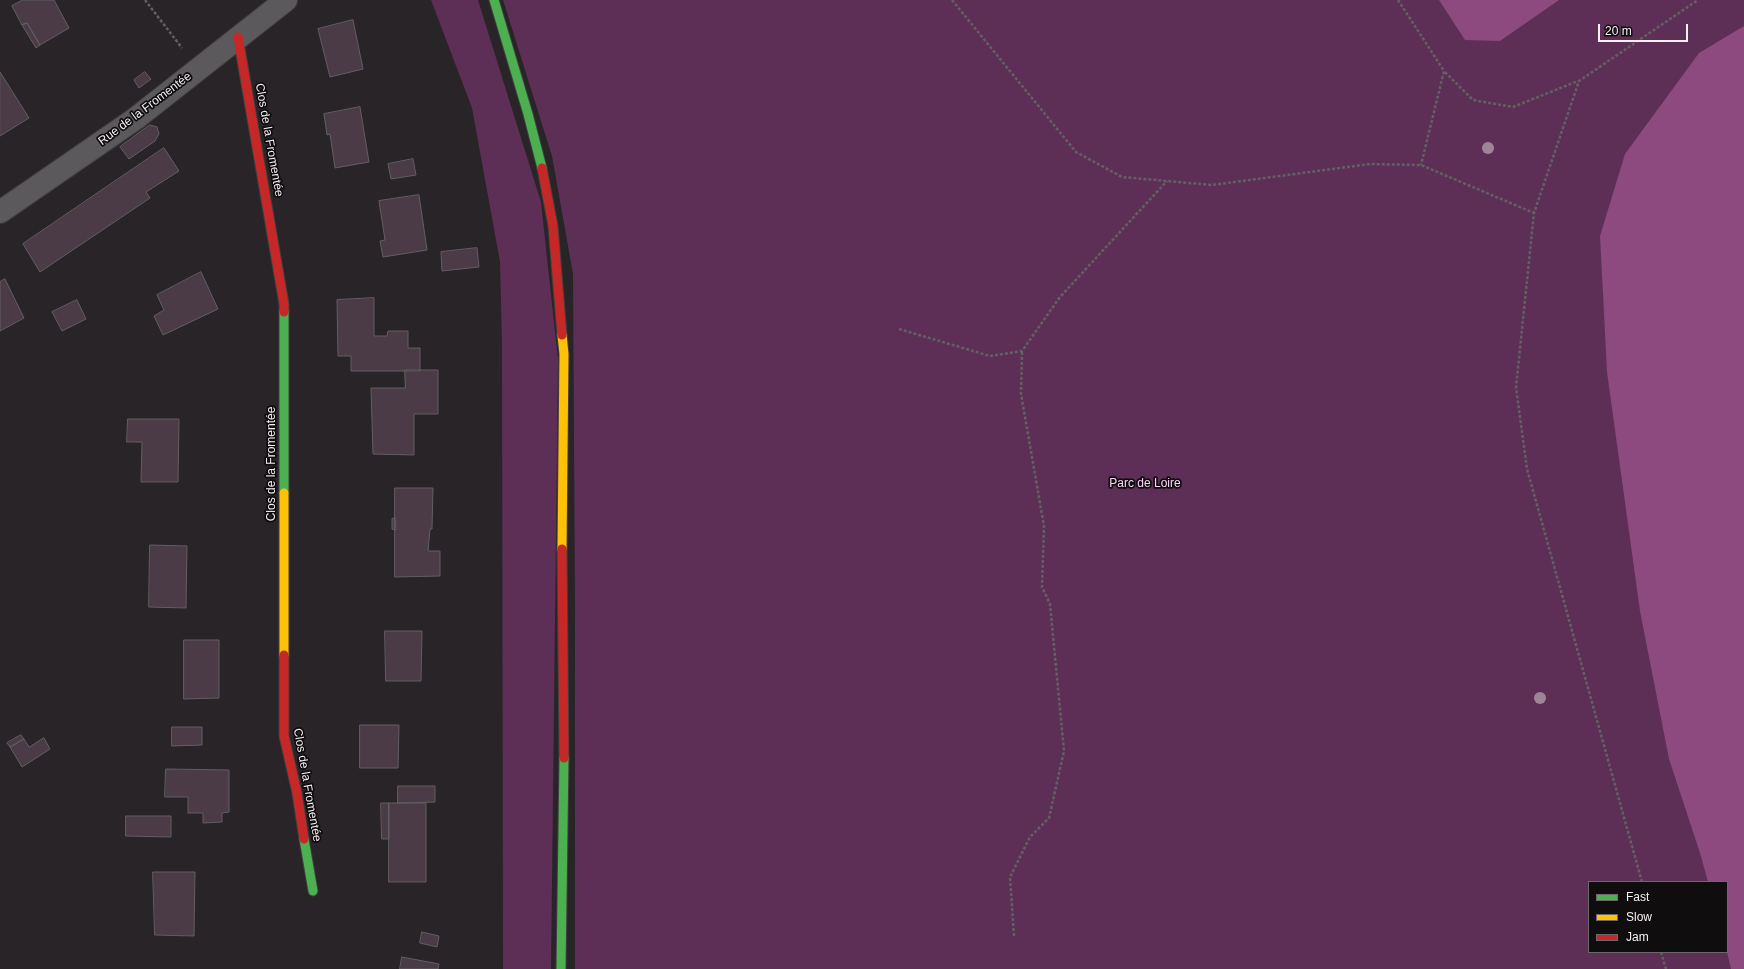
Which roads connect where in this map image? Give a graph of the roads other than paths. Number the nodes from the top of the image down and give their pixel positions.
1 (286, 0) edge
2 (494, 0) edge
3 (238, 37) junction
4 (0, 212) edge
5 (313, 891) dead end
6 (561, 969) edge

1 - 3 street, Rue de la Fromentée
2 - 6 street
3 - 4 street, Rue de la Fromentée
3 - 5 street, Clos de la Fromentée

